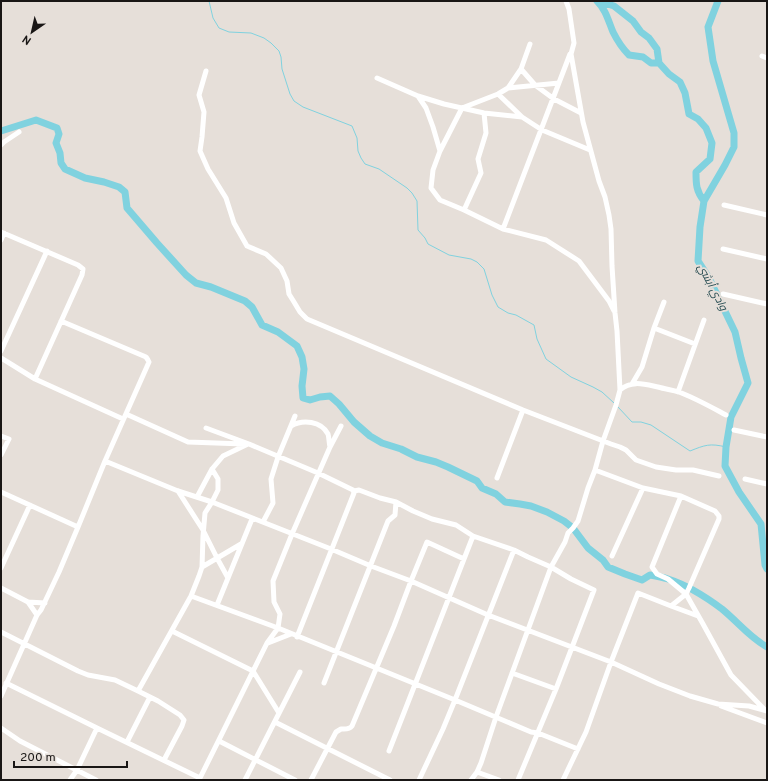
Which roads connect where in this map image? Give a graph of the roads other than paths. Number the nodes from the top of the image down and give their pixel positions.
1 (566, 1) edge
2 (530, 44) dead end
3 (571, 54) junction
4 (521, 69) junction
5 (206, 71) dead end
6 (377, 78) dead end
7 (559, 84) junction
8 (535, 85) junction
9 (508, 88) junction
10 (498, 94) junction
11 (418, 96) junction
12 (554, 99) junction
13 (462, 108) junction
14 (484, 113) junction
15 (581, 113) junction
16 (522, 117) junction
17 (542, 130) junction
18 (19, 132) dead end
19 (1, 146) edge
20 (590, 150) junction
21 (440, 151) junction
22 (724, 204) dead end
23 (464, 210) junction
24 (767, 215) edge
25 (503, 229) junction
26 (2, 232) edge
27 (1, 240) edge
28 (723, 249) dead end
29 (47, 251) junction
30 (767, 258) edge
31 (723, 294) dead end
32 (664, 302) dead end
33 (767, 304) edge
34 (615, 313) junction
35 (704, 320) dead end
36 (62, 321) junction
37 (654, 328) junction
38 (695, 344) junction
39 (1, 351) edge
40 (1, 358) edge
41 (35, 379) junction
42 (632, 384) junction
43 (620, 390) junction
44 (678, 392) junction
45 (524, 410) junction
46 (726, 415) dead end
47 (125, 416) junction
48 (295, 416) dead end
49 (290, 426) junction
50 (341, 426) dead end
51 (206, 428) dead end
52 (734, 430) dead end
53 (1, 436) edge
54 (767, 437) edge
55 (603, 441) junction
56 (249, 444) junction
57 (330, 447) junction
58 (1, 456) edge
59 (278, 457) junction
60 (105, 461) junction
61 (212, 470) junction
62 (595, 470) junction
63 (318, 473) junction
64 (719, 476) dead end
65 (497, 478) dead end
66 (745, 479) dead end
67 (767, 484) edge
68 (643, 488) junction
69 (178, 491) junction
70 (354, 491) junction
71 (1, 492) edge
72 (681, 496) junction
73 (197, 497) junction
74 (212, 502) junction
75 (396, 502) junction
76 (30, 505) junction
77 (252, 519) junction
78 (262, 522) junction
79 (78, 527) junction
80 (203, 530) junction
81 (292, 534) junction
82 (473, 536) junction
83 (241, 544) junction
84 (331, 549) junction
85 (514, 550) junction
86 (612, 556) dead end
87 (217, 558) junction
88 (464, 559) junction
89 (371, 566) junction
90 (202, 567) junction
91 (551, 567) junction
92 (1, 568) edge
93 (228, 578) junction
94 (410, 581) junction
95 (1, 588) edge
96 (686, 594) junction
97 (191, 596) junction
98 (448, 597) junction
99 (28, 602) junction
100 (45, 603) junction
101 (217, 605) junction
102 (671, 606) junction
103 (37, 615) junction
104 (488, 615) junction
105 (698, 616) junction
106 (278, 628) junction
107 (527, 630) junction
108 (172, 631) junction
109 (1, 632) edge
110 (291, 634) junction
111 (297, 637) junction
112 (267, 643) junction
113 (24, 644) junction
114 (572, 646) junction
115 (336, 652) junction
116 (611, 662) junction
117 (376, 669) junction
118 (253, 672) junction
119 (300, 672) dead end
120 (512, 673) junction
121 (6, 683) junction
122 (324, 683) dead end
123 (415, 683) junction
124 (556, 689) junction
125 (138, 691) junction
126 (1, 696) edge
127 (150, 698) junction
128 (455, 700) junction
129 (718, 704) junction
130 (766, 711) edge
131 (279, 713) junction
132 (496, 717) junction
133 (274, 722) junction
134 (767, 723) edge
135 (1, 728) edge
136 (97, 728) junction
137 (538, 733) junction
138 (219, 741) junction
139 (127, 742) junction
140 (578, 748) junction
141 (328, 749) junction
142 (389, 750) dead end
143 (164, 760) junction
144 (256, 760) junction
145 (77, 770) junction
146 (477, 772) junction
147 (201, 779) edge
148 (70, 780) edge
149 (96, 780) edge
150 (245, 780) edge
151 (295, 780) edge
152 (311, 780) edge
153 (390, 780) edge
154 (419, 780) edge
155 (471, 780) edge
156 (499, 780) edge
157 (518, 780) edge
158 (563, 780) edge

1 - 3 street
2 - 4 street
3 - 7 street
3 - 15 street
4 - 8 street
4 - 9 street
5 - 45 street
6 - 11 street
7 - 8 street
7 - 12 street
8 - 9 street
8 - 12 street
9 - 10 street
10 - 13 street
10 - 16 street
11 - 13 street
11 - 21 street
12 - 15 street
12 - 17 street
13 - 14 street
13 - 21 street
14 - 16 street
14 - 23 street
15 - 20 street
16 - 17 street
17 - 20 street
17 - 25 street
18 - 19 street
20 - 34 street
21 - 23 street
22 - 24 street
23 - 25 street
25 - 34 street
26 - 27 street
26 - 29 street
28 - 30 street
29 - 36 street
29 - 39 street
31 - 33 street
32 - 37 street
34 - 43 street
35 - 38 street
36 - 41 street
36 - 47 street
37 - 38 street
37 - 42 street
38 - 44 street
40 - 41 street
41 - 47 street
42 - 43 street
42 - 44 street
43 - 55 street
44 - 46 street
45 - 55 street
45 - 65 street
47 - 56 street
47 - 60 street
48 - 49 street
49 - 57 street
49 - 59 street
50 - 57 street
51 - 56 street
52 - 54 street
53 - 58 street
55 - 62 street
55 - 64 street
56 - 59 street
56 - 61 street
57 - 63 street
59 - 63 street
59 - 78 street
60 - 69 street
60 - 79 street
61 - 73 street
61 - 74 street
62 - 68 street
62 - 91 street
63 - 70 street
63 - 81 street
66 - 67 street
68 - 72 street
68 - 86 street
69 - 73 street
69 - 80 street
70 - 75 street
70 - 84 street
71 - 76 street
72 - 96 street
72 - 96 street
73 - 74 street
74 - 77 street
74 - 80 street
75 - 82 street
75 - 89 street
76 - 79 street
76 - 92 street
77 - 78 street
77 - 83 street
78 - 81 street
79 - 100 street
80 - 87 street
80 - 90 street
81 - 84 street
81 - 106 street
82 - 85 street
82 - 88 street
83 - 87 street
83 - 93 street
84 - 89 street
84 - 111 street
85 - 91 street
85 - 104 street
87 - 90 street
87 - 93 street
88 - 94 street
88 - 98 street
89 - 94 street
89 - 115 street
90 - 97 street
91 - 107 street
91 - 114 street
93 - 101 street
94 - 98 street
94 - 117 street
95 - 99 street
96 - 102 street
96 - 105 street
97 - 101 street
97 - 108 street
98 - 104 street
98 - 123 street
99 - 100 street
99 - 103 street
100 - 103 street
101 - 106 street
102 - 105 street
102 - 116 street
103 - 113 street
104 - 107 street
104 - 128 street
105 - 130 street
106 - 110 street
106 - 112 street
107 - 114 street
107 - 120 street
108 - 118 street
108 - 125 street
109 - 113 street
110 - 111 street
110 - 112 street
111 - 115 street
112 - 118 street
113 - 121 street
113 - 125 street
114 - 116 street
114 - 124 street
115 - 117 street
115 - 122 street
116 - 129 street
116 - 140 street
117 - 123 street
117 - 141 street
118 - 131 street
118 - 138 street
119 - 131 street
120 - 124 street
120 - 132 street
121 - 126 street
121 - 136 street
123 - 128 street
123 - 142 street
124 - 137 street
125 - 127 street
127 - 139 street
127 - 143 street
128 - 132 street
128 - 154 street
129 - 130 street
129 - 134 street
131 - 133 street
132 - 137 street
132 - 146 street
133 - 141 street
133 - 144 street
135 - 145 street
136 - 139 street
136 - 145 street
137 - 140 street
137 - 157 street
138 - 144 street
138 - 147 street
139 - 143 street
140 - 158 street
141 - 152 street
141 - 153 street
143 - 147 street
144 - 150 street
144 - 151 street
145 - 148 street
145 - 149 street
146 - 155 street
146 - 156 street

